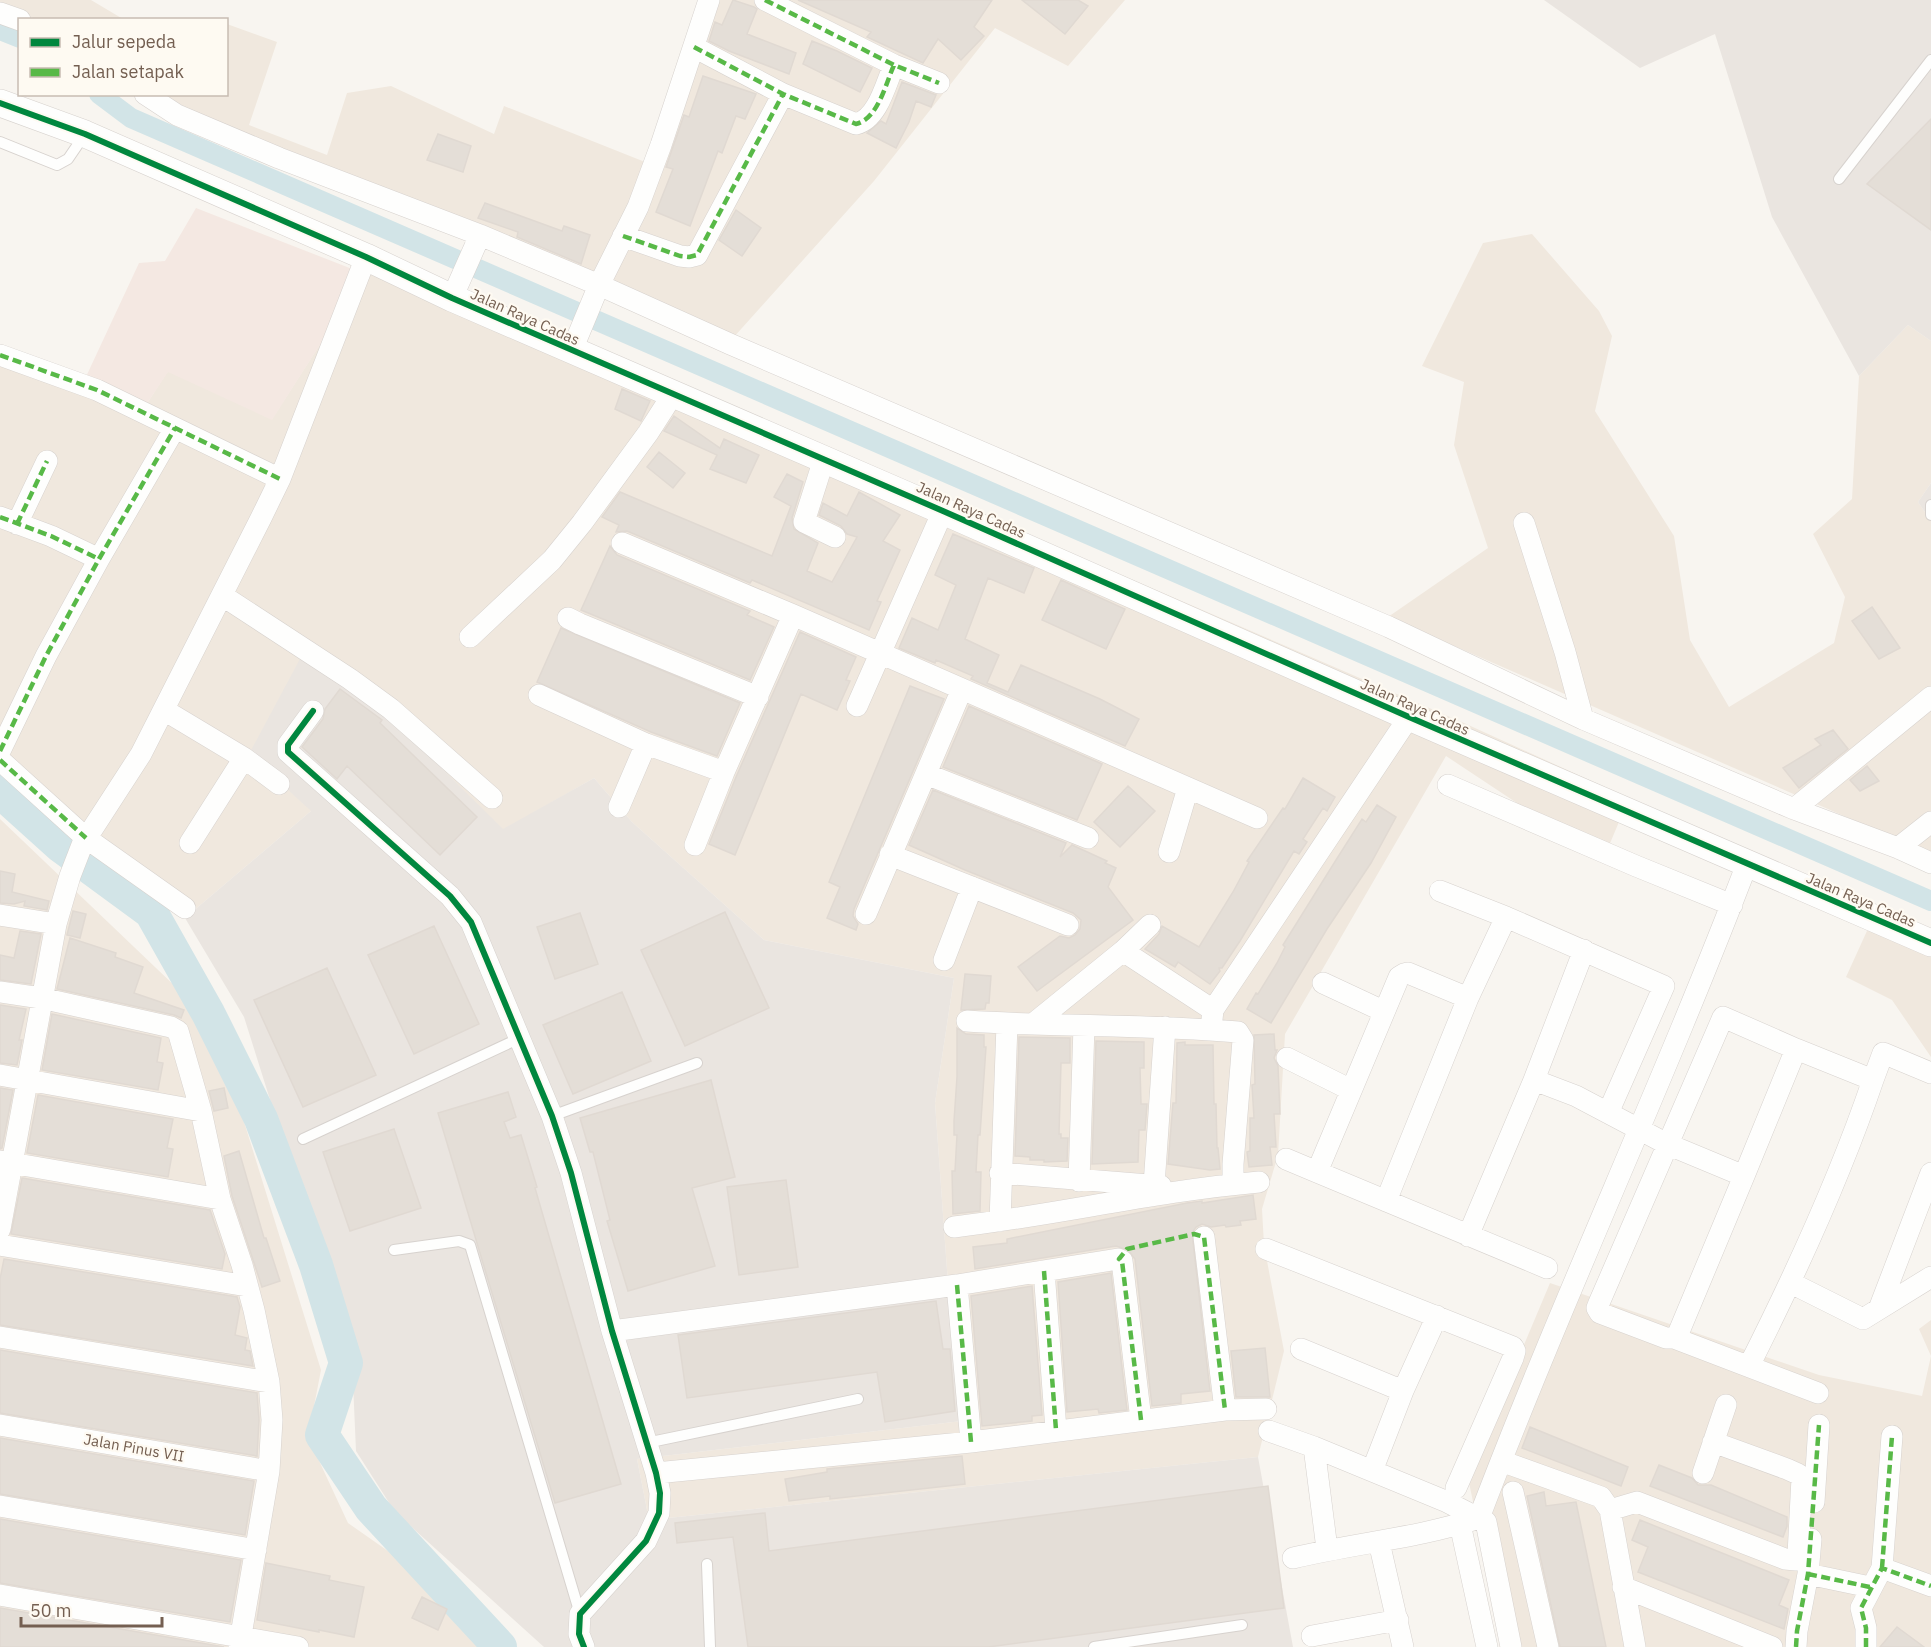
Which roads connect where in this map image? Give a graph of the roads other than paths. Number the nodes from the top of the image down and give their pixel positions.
1 (710, 0) edge
2 (765, 0) edge
3 (0, 13) edge
4 (18, 19) edge
5 (694, 46) junction
6 (1931, 60) edge
7 (894, 65) junction
8 (939, 83) dead end
9 (783, 94) junction
10 (148, 96) edge
11 (0, 103) edge
12 (85, 134) junction
13 (0, 142) edge
14 (1839, 179) dead end
15 (623, 236) junction
16 (479, 237) junction
17 (366, 257) junction
18 (599, 287) junction
19 (454, 294) junction
20 (573, 347) junction
21 (0, 355) edge
22 (673, 394) junction
23 (175, 428) junction
24 (824, 459) junction
25 (47, 461) dead end
26 (280, 479) junction
27 (1931, 505) edge
28 (943, 511) junction
29 (1931, 515) edge
30 (9, 521) edge
31 (1524, 524) dead end
32 (835, 537) dead end
33 (622, 543) dead end
34 (99, 559) junction
35 (223, 596) junction
36 (793, 615) junction
37 (568, 618) dead end
38 (471, 637) dead end
39 (879, 654) junction
40 (962, 689) junction
41 (539, 695) dead end
42 (758, 697) junction
43 (1931, 697) edge
44 (857, 706) dead end
45 (164, 710) junction
46 (313, 711) dead end
47 (1409, 717) junction
48 (1583, 719) junction
49 (646, 744) junction
50 (0, 751) edge
51 (244, 758) junction
52 (0, 760) edge
53 (724, 772) junction
54 (926, 774) junction
55 (279, 784) dead end
56 (1448, 785) dead end
57 (1188, 788) junction
58 (492, 798) dead end
59 (619, 807) dead end
60 (1794, 809) junction
61 (1257, 818) dead end
62 (1931, 822) edge
63 (1088, 838) dead end
64 (84, 842) junction
65 (190, 843) dead end
66 (695, 845) dead end
67 (1898, 848) junction
68 (1169, 852) dead end
69 (890, 855) junction
70 (1931, 863) edge
71 (1747, 864) junction
72 (972, 887) junction
73 (1440, 891) dead end
74 (1732, 905) junction
75 (185, 908) dead end
76 (866, 914) dead end
77 (0, 915) edge
78 (1506, 917) junction
79 (56, 924) junction
80 (1068, 925) dead end
81 (1149, 925) dead end
82 (1931, 943) edge
83 (1584, 950) junction
84 (1123, 951) junction
85 (944, 960) dead end
86 (1323, 983) dead end
87 (0, 992) edge
88 (1468, 998) junction
89 (41, 999) junction
90 (1383, 1011) junction
91 (1212, 1020) junction
92 (968, 1021) dead end
93 (1034, 1023) junction
94 (1007, 1024) junction
95 (1084, 1026) junction
96 (1165, 1027) junction
97 (520, 1038) junction
98 (1796, 1049) junction
99 (1287, 1058) dead end
100 (698, 1063) dead end
101 (1931, 1073) edge
102 (0, 1076) edge
103 (27, 1080) junction
104 (1534, 1080) junction
105 (1873, 1080) junction
106 (1351, 1090) junction
107 (201, 1112) junction
108 (1608, 1113) junction
109 (552, 1116) junction
110 (1637, 1130) junction
111 (303, 1139) dead end
112 (1667, 1144) junction
113 (1286, 1159) dead end
114 (6, 1162) edge
115 (1317, 1172) junction
116 (1000, 1173) junction
117 (1931, 1173) edge
118 (1744, 1176) junction
119 (1079, 1181) junction
120 (1259, 1182) dead end
121 (1233, 1184) junction
122 (1154, 1185) junction
123 (1191, 1190) junction
124 (220, 1199) junction
125 (1386, 1201) junction
126 (1000, 1221) junction
127 (954, 1227) dead end
128 (0, 1229) edge
129 (1467, 1236) junction
130 (1204, 1237) dead end
131 (0, 1245) edge
132 (1266, 1249) dead end
133 (394, 1250) dead end
134 (1548, 1268) dead end
135 (1044, 1271) junction
136 (1931, 1277) edge
137 (1791, 1283) junction
138 (957, 1285) junction
139 (248, 1286) junction
140 (1879, 1309) junction
141 (1437, 1316) junction
142 (612, 1331) junction
143 (0, 1337) edge
144 (1674, 1338) junction
145 (1301, 1349) dead end
146 (1749, 1366) junction
147 (269, 1382) junction
148 (1403, 1391) junction
149 (1818, 1393) dead end
150 (858, 1399) dead end
151 (1726, 1405) dead end
152 (1266, 1409) dead end
153 (1225, 1410) junction
154 (1141, 1420) junction
155 (0, 1425) edge
156 (1819, 1425) dead end
157 (1056, 1430) junction
158 (1269, 1431) dead end
159 (1892, 1436) dead end
160 (971, 1442) junction
161 (1713, 1442) junction
162 (646, 1443) junction
163 (1314, 1447) junction
164 (1501, 1461) junction
165 (269, 1471) junction
166 (1372, 1471) junction
167 (656, 1473) junction
168 (1703, 1473) dead end
169 (1456, 1488) dead end
170 (1513, 1492) dead end
171 (0, 1506) edge
172 (1610, 1510) junction
173 (1470, 1521) junction
174 (1379, 1542) junction
175 (256, 1550) junction
176 (1327, 1550) junction
177 (1293, 1558) dead end
178 (707, 1564) dead end
179 (1882, 1568) junction
180 (1808, 1574) junction
181 (1931, 1586) edge
182 (1623, 1587) junction
183 (1870, 1587) junction
184 (0, 1595) edge
185 (580, 1614) junction
186 (1398, 1620) junction
187 (1242, 1625) dead end
188 (1312, 1636) dead end
189 (240, 1642) edge
190 (298, 1647) edge
191 (584, 1647) edge
192 (710, 1647) edge
193 (1094, 1647) edge
194 (1403, 1647) edge
195 (1487, 1647) edge
196 (1511, 1647) edge
197 (1548, 1647) edge
198 (1635, 1647) edge
199 (1772, 1647) edge
200 (1796, 1647) edge
201 (1866, 1647) edge

1 - 5 street
2 - 7 street
3 - 4 street
5 - 9 street
5 - 15 street
6 - 14 lane
7 - 8 street
7 - 9 street
9 - 15 street
10 - 16 street
11 - 12 street, Jalan Raya Cadas
12 - 13 lane
12 - 17 street, Jalan Raya Cadas
15 - 18 street
16 - 18 street
16 - 19 street
17 - 19 street, Jalan Raya Cadas
17 - 26 street
18 - 20 street
18 - 48 street
19 - 20 street, Jalan Raya Cadas
20 - 22 street, Jalan Raya Cadas
21 - 23 street
22 - 24 street, Jalan Raya Cadas
22 - 38 street
23 - 26 street
23 - 34 street
24 - 28 street, Jalan Raya Cadas
24 - 32 street
25 - 30 street
26 - 35 street
27 - 29 lane
28 - 39 street
28 - 47 street, Jalan Raya Cadas
30 - 34 street
31 - 48 street
33 - 36 street
34 - 50 street
35 - 45 street
35 - 58 street
36 - 39 street
36 - 42 street
37 - 42 street
39 - 40 street
39 - 44 street
40 - 54 street
40 - 57 street
41 - 49 street
42 - 53 street
43 - 60 street
45 - 51 street
45 - 64 street
46 - 97 street
47 - 71 street, Jalan Raya Cadas
47 - 91 street
48 - 60 street
49 - 53 street
49 - 59 street
51 - 55 street
51 - 65 street
52 - 64 street
53 - 66 street
54 - 63 street
54 - 69 street
56 - 74 street
57 - 61 street
57 - 68 street
60 - 67 street
62 - 67 street
64 - 75 street
64 - 79 street
67 - 70 street
69 - 72 street
69 - 76 street
71 - 74 street
71 - 82 street, Jalan Raya Cadas
72 - 80 street
72 - 85 street
73 - 78 street
74 - 110 street
77 - 79 street
78 - 83 street
78 - 88 street
79 - 89 street
81 - 84 street
83 - 104 street
83 - 108 street
84 - 91 street
84 - 93 street
86 - 90 street
87 - 89 street
88 - 90 street
88 - 125 street
89 - 103 street
89 - 107 street
90 - 106 street
91 - 96 street
91 - 121 street
92 - 94 street
93 - 94 street
93 - 95 street
94 - 116 street
95 - 96 street
95 - 119 street
96 - 122 street
97 - 109 street
97 - 111 lane
98 - 105 street
98 - 112 street
98 - 118 street
99 - 106 street
100 - 109 lane
101 - 105 street
102 - 103 street
103 - 107 street
103 - 114 street
104 - 108 street
104 - 129 street
105 - 137 street
106 - 115 street
107 - 124 street
108 - 110 street
109 - 142 street
110 - 112 street
110 - 164 street
112 - 118 street
112 - 144 street
113 - 115 street
114 - 124 street
114 - 128 street
115 - 125 street
116 - 119 street
116 - 126 street
117 - 140 street
118 - 144 street
119 - 122 street
120 - 121 street
121 - 123 street
122 - 123 street
123 - 126 street
124 - 139 street
125 - 129 street
126 - 127 street
129 - 134 street
130 - 153 street
131 - 139 street
132 - 141 street
133 - 185 lane
135 - 138 street
135 - 154 street
135 - 157 street
136 - 140 street
137 - 140 street
137 - 146 street
138 - 142 street
138 - 160 street
139 - 147 street
141 - 148 street
141 - 169 street
142 - 162 street
143 - 147 street
144 - 146 street
145 - 148 street
146 - 149 street
147 - 165 street
148 - 166 street
150 - 162 lane
151 - 161 street
152 - 153 street
153 - 154 street
154 - 157 street
155 - 165 street, Jalan Pinus VII
156 - 180 street
157 - 160 street
158 - 163 street
159 - 179 street
160 - 167 street
161 - 168 street
161 - 172 street
162 - 167 street
163 - 166 street
163 - 176 street
164 - 172 street
164 - 173 street
165 - 175 street
166 - 173 street
167 - 185 street
170 - 197 street
171 - 175 street
172 - 182 street
173 - 174 street
173 - 195 street
173 - 196 street
174 - 176 street
174 - 186 street
175 - 189 street
176 - 177 street
178 - 192 lane
179 - 181 street
179 - 183 street
180 - 183 street
180 - 200 street
182 - 198 street
182 - 199 street
183 - 201 street
184 - 189 street
185 - 191 street
186 - 188 street
186 - 194 street
187 - 193 lane
189 - 190 street

